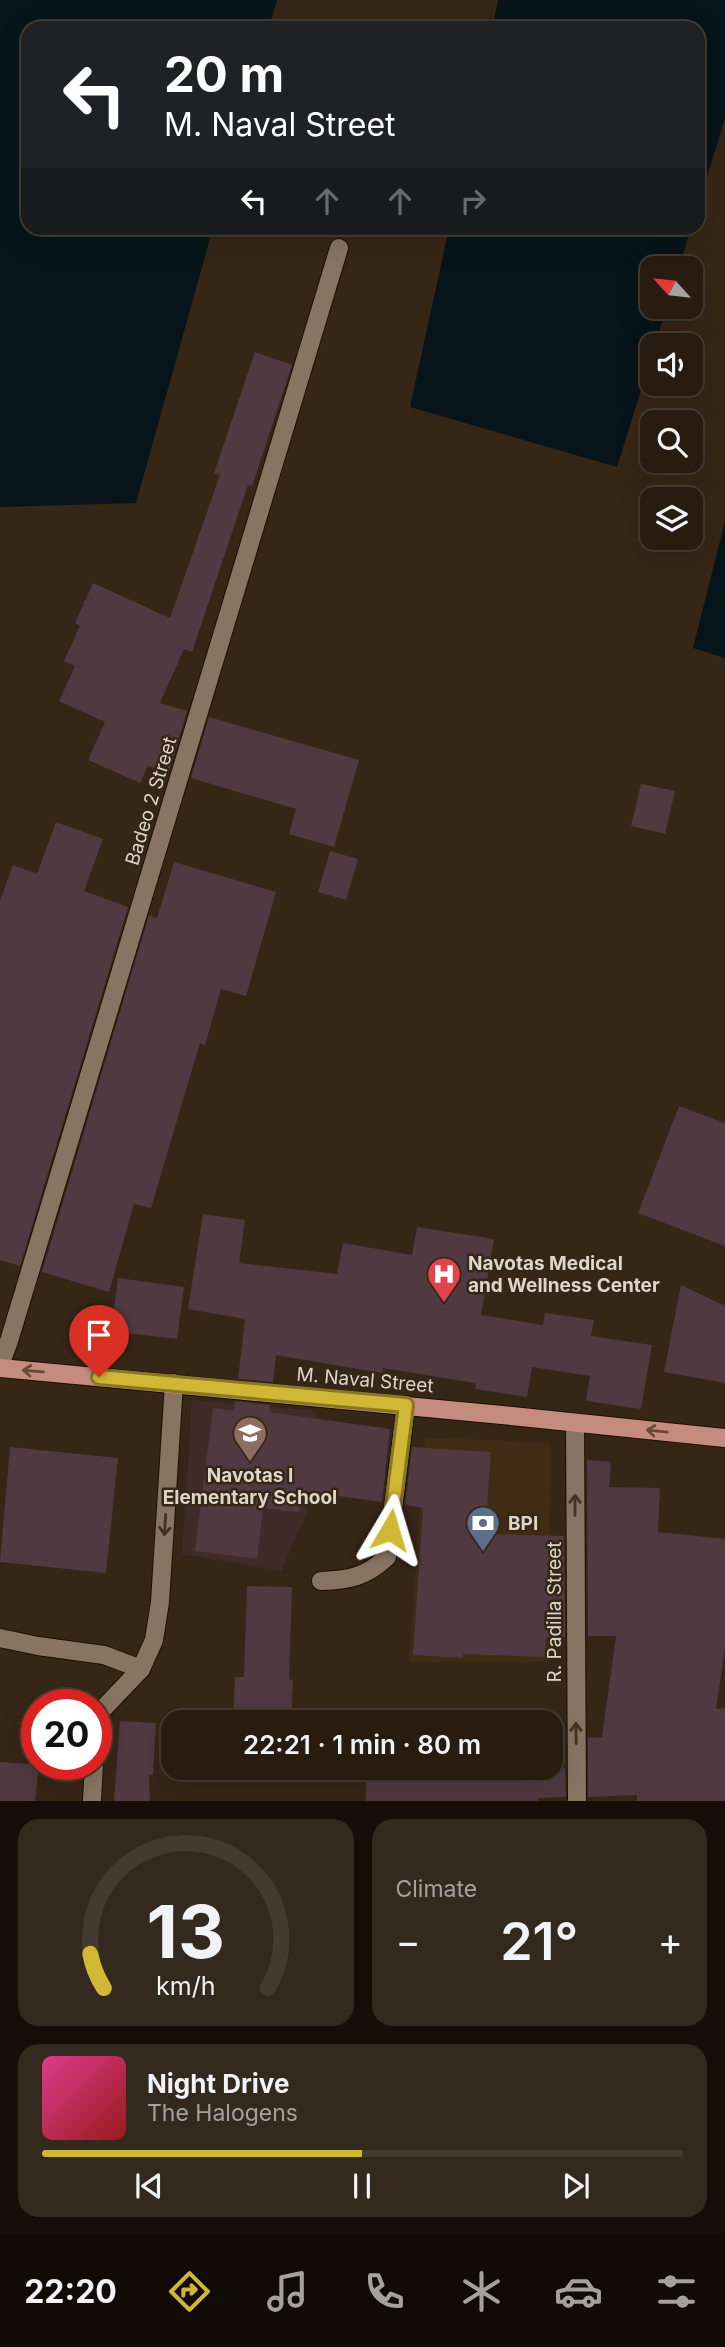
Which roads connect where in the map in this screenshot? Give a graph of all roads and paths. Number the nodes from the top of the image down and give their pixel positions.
1 (340, 248) dead end
2 (0, 1367) edge
3 (174, 1383) junction
4 (406, 1405) junction
5 (575, 1423) junction
6 (725, 1438) edge
7 (321, 1581) dead end
8 (0, 1638) edge
9 (141, 1668) junction
10 (112, 1699) edge
11 (93, 1780) edge
12 (92, 1801) edge
13 (577, 1801) edge

1 - 2 street, Badeo 2 Street
3 -> 2 main road, M. Naval Street
3 - 4 main road, M. Naval Street
3 -> 9 street
4 - 5 main road, M. Naval Street
4 - 7 street
6 -> 5 main road, M. Naval Street
13 -> 5 street, R. Padilla Street
8 - 9 street
9 - 10 street
11 - 12 street

